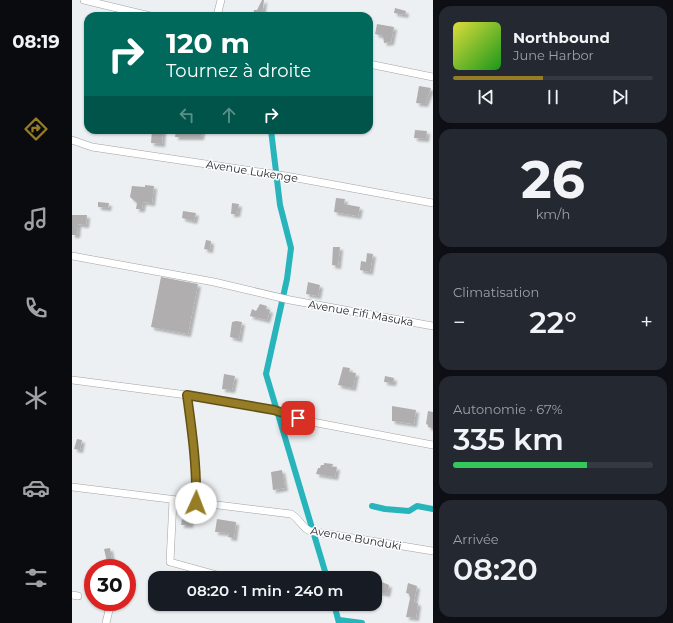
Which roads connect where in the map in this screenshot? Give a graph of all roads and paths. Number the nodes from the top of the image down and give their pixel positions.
1 (84, 0) edge
2 (221, 0) edge
3 (134, 12) edge
4 (218, 12) edge
5 (373, 65) edge
6 (433, 77) edge
7 (72, 140) edge
8 (433, 203) edge
9 (72, 256) edge
10 (433, 326) edge
11 (72, 380) edge
12 (187, 395) junction
13 (433, 445) edge
14 (72, 486) edge
15 (173, 500) junction
16 (196, 503) junction
17 (433, 552) edge
18 (203, 571) edge
19 (109, 611) edge
20 (106, 623) edge

1 - 3 street
2 - 4 street
5 - 6 street
7 - 8 street, Avenue Lukenge
9 - 10 street, Avenue Fifi Masuka
11 - 12 street
12 - 13 street
12 - 16 street
14 - 15 street, Avenue Bunduki
15 - 16 street, Avenue Bunduki
15 - 18 street
16 - 17 street, Avenue Bunduki
19 - 20 street

